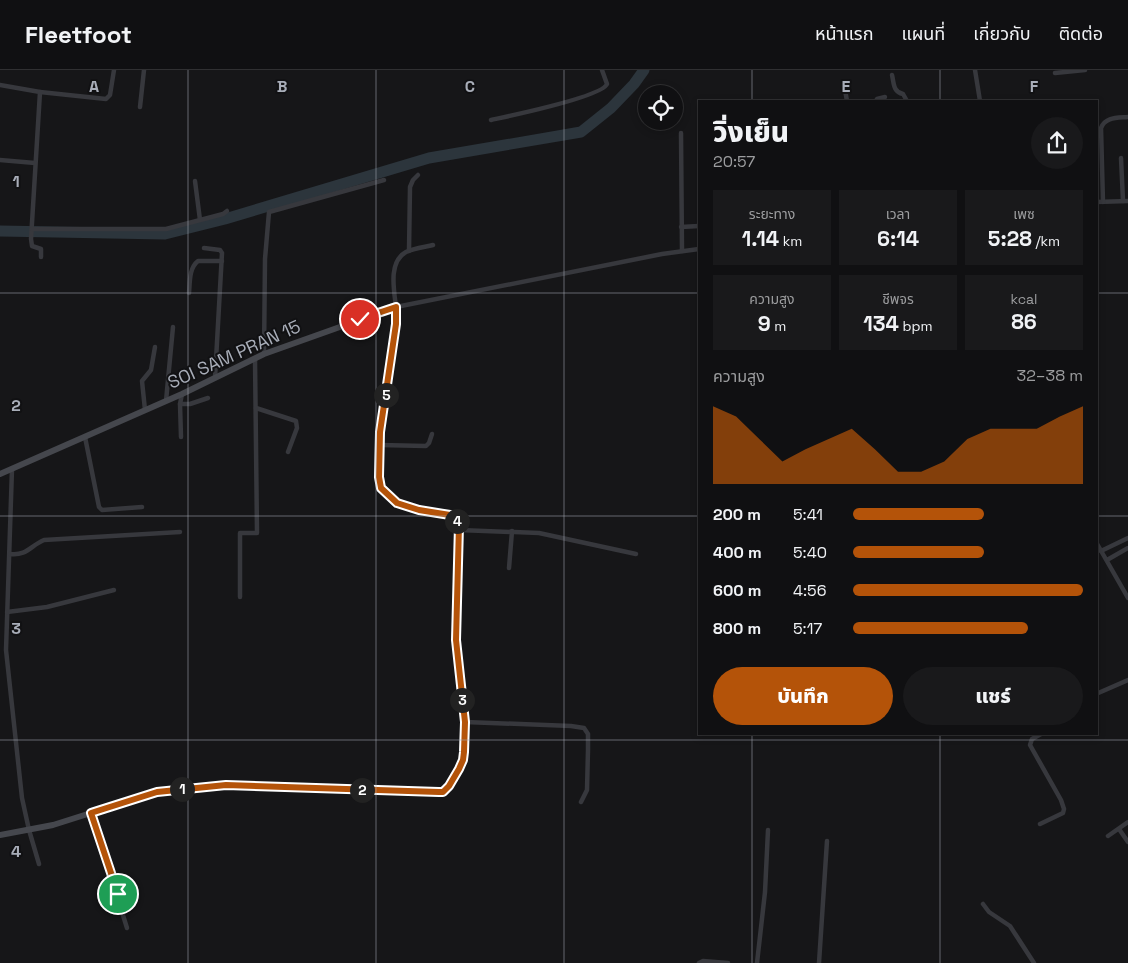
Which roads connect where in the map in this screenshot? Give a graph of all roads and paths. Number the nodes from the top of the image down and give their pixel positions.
1 (114, 70) edge
2 (144, 70) edge
3 (602, 70) edge
4 (975, 70) edge
5 (1084, 70) edge
6 (1055, 74) dead end
7 (892, 75) dead end
8 (844, 84) dead end
9 (0, 85) edge
10 (40, 92) junction
11 (885, 97) dead end
12 (847, 100) edge
13 (877, 100) edge
14 (906, 100) edge
15 (980, 100) edge
16 (140, 107) dead end
17 (1128, 117) edge
18 (491, 120) dead end
19 (681, 133) dead end
20 (1121, 158) dead end
21 (0, 160) edge
22 (35, 163) junction
23 (418, 175) dead end
24 (195, 180) dead end
25 (384, 180) dead end
26 (1125, 201) edge
27 (1098, 202) edge
28 (1103, 202) junction
29 (227, 211) dead end
30 (200, 220) junction
31 (698, 226) edge
32 (681, 227) junction
33 (32, 230) junction
34 (433, 246) dead end
35 (204, 248) dead end
36 (698, 249) edge
37 (408, 251) junction
38 (682, 251) junction
39 (41, 257) dead end
40 (222, 261) junction
41 (189, 293) dead end
42 (396, 307) junction
43 (173, 327) dead end
44 (155, 347) dead end
45 (264, 354) junction
46 (255, 359) junction
47 (215, 378) junction
48 (182, 394) junction
49 (208, 398) dead end
50 (166, 401) junction
51 (180, 404) junction
52 (256, 408) junction
53 (145, 410) junction
54 (432, 434) dead end
55 (85, 437) junction
56 (181, 437) dead end
57 (380, 445) junction
58 (288, 452) dead end
59 (12, 469) junction
60 (0, 474) edge
61 (142, 507) dead end
62 (459, 530) junction
63 (512, 531) junction
64 (180, 532) dead end
65 (1128, 538) edge
66 (1098, 546) edge
67 (1128, 548) edge
68 (1101, 551) junction
69 (10, 554) junction
70 (636, 554) dead end
71 (1107, 560) junction
72 (509, 568) dead end
73 (114, 590) dead end
74 (240, 597) dead end
75 (1128, 598) edge
76 (6, 612) junction
77 (1128, 680) edge
78 (1098, 693) edge
79 (465, 722) junction
80 (1039, 735) edge
81 (581, 802) dead end
82 (91, 813) junction
83 (1128, 822) edge
84 (1040, 824) dead end
85 (1120, 828) junction
86 (29, 830) junction
87 (768, 830) dead end
88 (0, 835) edge
89 (1108, 836) dead end
90 (828, 841) dead end
91 (1128, 842) edge
92 (39, 864) dead end
93 (983, 904) dead end
94 (127, 928) dead end
95 (699, 963) edge
96 (728, 963) edge
97 (757, 963) edge
98 (819, 963) edge
99 (1034, 963) edge

1 - 10 street
2 - 16 street
3 - 18 street
4 - 15 street
5 - 6 street
7 - 14 street
8 - 12 street
9 - 10 street
10 - 22 street
11 - 13 street
17 - 28 street
19 - 32 street
20 - 26 street
21 - 22 street
22 - 33 street
23 - 37 street
24 - 30 street
25 - 45 street
26 - 28 street
27 - 28 street
29 - 30 street
30 - 33 street
31 - 32 street
32 - 38 street
33 - 39 street
34 - 37 street
35 - 40 street
36 - 38 street
37 - 42 street
38 - 42 street
40 - 41 street
40 - 47 street
42 - 45 street, SOI SAM PRAN 15
42 - 57 street
43 - 50 street
44 - 53 street
45 - 46 street, SOI SAM PRAN 15
46 - 47 street, SOI SAM PRAN 15
46 - 52 street
47 - 48 street, SOI SAM PRAN 15
48 - 50 street, SOI SAM PRAN 15
48 - 51 street
49 - 51 street
50 - 53 street, SOI SAM PRAN 15
51 - 56 street
52 - 58 street
52 - 74 street
53 - 55 street, SOI SAM PRAN 15
54 - 57 street
55 - 59 street, SOI SAM PRAN 15
55 - 61 street
57 - 62 street
59 - 60 street, SOI SAM PRAN 15
59 - 69 street
62 - 63 street
62 - 79 street
63 - 70 street
63 - 72 street
64 - 69 street
65 - 68 street
66 - 68 street
67 - 71 street
68 - 71 street
69 - 76 street
71 - 75 street
73 - 76 street
76 - 86 street
77 - 78 street
79 - 81 street
79 - 82 street
80 - 84 street
82 - 86 street
82 - 94 street
83 - 85 street
85 - 89 street
85 - 91 street
86 - 88 street
86 - 92 street
87 - 97 street
90 - 98 street
93 - 99 street
95 - 96 street

